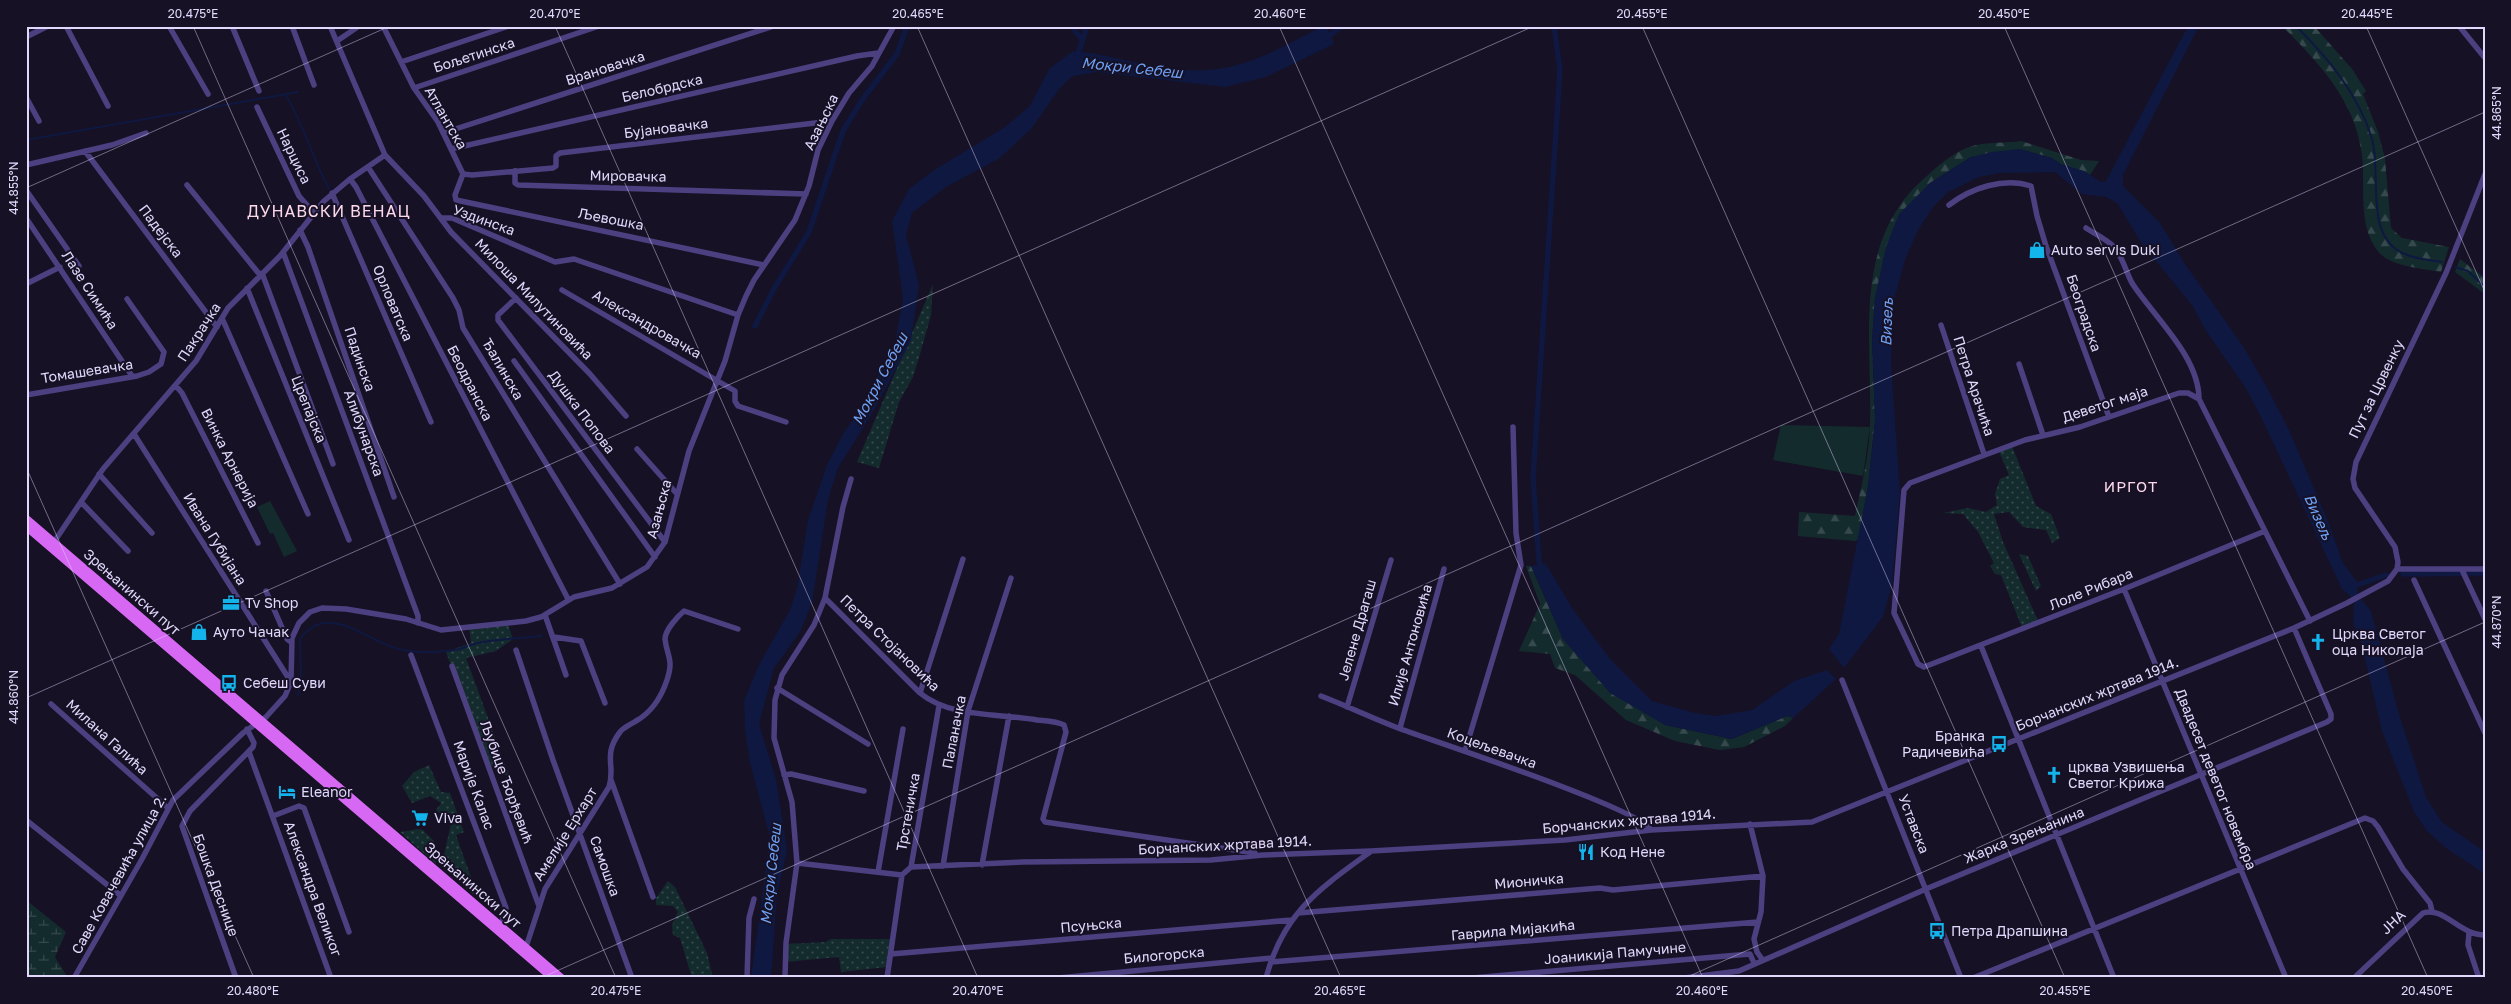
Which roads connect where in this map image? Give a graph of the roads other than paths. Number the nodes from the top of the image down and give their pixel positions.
1 (48, 26) edge
2 (66, 26) edge
3 (168, 26) edge
4 (232, 26) edge
5 (292, 26) edge
6 (330, 26) edge
7 (359, 26) edge
8 (383, 26) edge
9 (509, 26) edge
10 (600, 26) edge
11 (774, 26) edge
12 (894, 26) edge
13 (2459, 26) edge
14 (26, 37) edge
15 (337, 41) junction
16 (878, 54) junction
17 (2485, 58) edge
18 (401, 62) junction
19 (314, 86) dead end
20 (414, 88) junction
21 (259, 92) dead end
22 (208, 94) dead end
23 (26, 97) edge
24 (108, 106) dead end
25 (257, 107) dead end
26 (39, 121) dead end
27 (832, 122) junction
28 (146, 133) dead end
29 (443, 133) junction
30 (451, 149) junction
31 (85, 151) junction
32 (385, 155) junction
33 (26, 165) edge
34 (368, 167) junction
35 (515, 171) junction
36 (463, 174) junction
37 (2485, 174) edge
38 (350, 179) junction
39 (188, 185) dead end
40 (26, 190) edge
41 (332, 194) junction
42 (806, 194) junction
43 (1949, 204) dead end
44 (314, 213) junction
45 (26, 218) edge
46 (442, 218) junction
47 (2086, 228) dead end
48 (300, 230) junction
49 (283, 252) junction
50 (764, 265) junction
51 (79, 266) dead end
52 (60, 267) junction
53 (261, 274) junction
54 (26, 284) edge
55 (247, 288) junction
56 (562, 290) dead end
57 (516, 298) junction
58 (127, 299) dead end
59 (738, 315) junction
60 (222, 318) junction
61 (1941, 325) dead end
62 (217, 327) junction
63 (514, 362) dead end
64 (2019, 364) dead end
65 (132, 376) junction
66 (718, 380) junction
67 (176, 386) junction
68 (26, 395) edge
69 (2199, 399) junction
70 (626, 416) dead end
71 (2109, 417) junction
72 (432, 422) dead end
73 (786, 422) dead end
74 (1513, 427) dead end
75 (134, 434) junction
76 (2043, 435) junction
77 (637, 449) dead end
78 (1984, 454) junction
79 (333, 464) dead end
80 (99, 474) junction
81 (851, 479) dead end
82 (677, 494) junction
83 (394, 497) dead end
84 (81, 502) junction
85 (308, 514) dead end
86 (26, 518) edge
87 (26, 527) edge
88 (2265, 531) junction
89 (152, 533) dead end
90 (348, 540) dead end
91 (54, 542) junction
92 (665, 542) junction
93 (258, 543) dead end
94 (128, 551) dead end
95 (655, 557) junction
96 (963, 559) dead end
97 (1390, 560) dead end
98 (1444, 569) dead end
99 (2397, 570) junction
100 (2485, 570) edge
101 (2462, 573) junction
102 (1011, 578) dead end
103 (2414, 580) dead end
104 (620, 584) junction
105 (2124, 590) junction
106 (266, 591) dead end
107 (825, 598) junction
108 (568, 599) junction
109 (545, 615) junction
110 (2485, 619) edge
111 (2310, 621) junction
112 (418, 623) junction
113 (2294, 628) junction
114 (738, 629) dead end
115 (554, 637) junction
116 (292, 642) junction
117 (1982, 646) junction
118 (516, 650) dead end
119 (411, 655) dead end
120 (452, 666) dead end
121 (1924, 667) joint
122 (566, 675) dead end
123 (1842, 680) dead end
124 (2163, 681) junction
125 (291, 682) junction
126 (778, 688) junction
127 (920, 693) junction
128 (1321, 696) dead end
129 (606, 703) dead end
130 (51, 704) dead end
131 (939, 706) junction
132 (1347, 707) junction
133 (968, 711) junction
134 (1009, 716) junction
135 (259, 722) junction
136 (1400, 728) junction
137 (247, 729) junction
138 (903, 729) dead end
139 (2485, 733) edge
140 (2020, 739) junction
141 (868, 744) dead end
142 (1465, 751) junction
143 (249, 752) junction
144 (784, 775) junction
145 (2200, 775) junction
146 (611, 780) junction
147 (864, 791) dead end
148 (1888, 792) junction
149 (168, 808) junction
150 (273, 816) junction
151 (26, 820) edge
152 (1750, 824) junction
153 (1650, 830) junction
154 (2057, 834) junction
155 (580, 835) junction
156 (1371, 851) junction
157 (1264, 855) junction
158 (797, 863) junction
159 (982, 865) junction
160 (943, 866) junction
161 (911, 867) junction
162 (2240, 870) junction
163 (878, 872) junction
164 (902, 875) junction
165 (1763, 876) junction
166 (1926, 888) junction
167 (120, 895) junction
168 (653, 897) dead end
169 (754, 899) dead end
170 (539, 906) junction
171 (2432, 911) junction
172 (1298, 913) junction
173 (1292, 920) junction
174 (1758, 922) junction
175 (501, 925) junction
176 (2095, 929) junction
177 (349, 932) dead end
178 (2469, 933) junction
179 (2485, 935) edge
180 (526, 947) junction
181 (1754, 953) junction
182 (891, 954) junction
183 (1762, 959) junction
184 (1271, 960) junction
185 (1754, 963) junction
186 (1731, 976) edge
187 (74, 978) edge
188 (236, 978) edge
189 (331, 978) edge
190 (552, 978) edge
191 (562, 978) edge
192 (632, 978) edge
193 (747, 978) edge
194 (785, 978) edge
195 (887, 978) edge
196 (1058, 978) edge
197 (1266, 978) edge
198 (1472, 978) edge
199 (1684, 978) edge
200 (1961, 978) edge
201 (1974, 978) edge
202 (2114, 978) edge
203 (2286, 978) edge
204 (2354, 978) edge
205 (2479, 978) edge

1 - 14 street
2 - 24 street
3 - 22 street
4 - 21 street
5 - 19 street
6 - 15 street, Уздинска
7 - 15 street
8 - 18 street, Атлантска
9 - 18 street
10 - 20 street, Бољетинска
11 - 29 street, Врановачка
12 - 16 street, Азањска
13 - 17 street
15 - 32 street, Уздинска
16 - 27 street, Азањска
16 - 30 street, Белобрдска
18 - 20 street, Атлантска
20 - 29 street, Атлантска
23 - 26 street
25 - 44 street, Нарциса
27 - 35 street, Бујановачка
27 - 42 street, Азањска
28 - 31 street
29 - 30 street, Атлантска
30 - 36 street, Атлантска
31 - 33 street
31 - 62 street, Падејска
32 - 34 street, Пакрачка
32 - 46 street, Уздинска
34 - 38 street, Пакрачка
34 - 104 street, Ђалинска
35 - 36 street
35 - 42 street, Мировачка
36 - 50 street, Љевошка
37 - 99 street, Пут за Црвенку
38 - 41 street, Пакрачка
38 - 108 street, Беодранска
39 - 53 street
40 - 51 street
41 - 44 street, Пакрачка
41 - 72 street, Орловатска
42 - 50 street, Азањска
43 - 71 street, Београдска
44 - 48 street, Пакрачка
45 - 52 street, Лазе Симића
46 - 57 street, Милоша Милутиновића
46 - 59 street, Уздинска
47 - 69 street
48 - 49 street, Пакрачка
48 - 83 street, Падинска
49 - 53 street, Пакрачка
49 - 112 street, Алибунарска
50 - 59 street, Азањска
52 - 54 street
52 - 65 street, Лазе Симића
53 - 55 street, Пакрачка
53 - 79 street
55 - 60 street, Пакрачка
55 - 90 street, Црепајска
56 - 66 street, Александровачка
57 - 70 street, Милоша Милутиновића
57 - 92 street, Душка Попова
58 - 65 street, Томашевачка
59 - 66 street, Азањска
60 - 62 street, Пакрачка
60 - 85 street
61 - 78 street, Петра Арачића
62 - 67 street, Пакрачка
63 - 95 street
64 - 76 street
65 - 68 street, Томашевачка
66 - 73 street, Александровачка
66 - 82 street, Азањска
67 - 75 street, Пакрачка
67 - 93 street, Винка Арнерија
69 - 71 street, Деветог маја
69 - 88 street
71 - 76 street, Деветог маја
74 - 142 street
75 - 80 street, Пакрачка
75 - 125 street, Ивана Губијана
76 - 78 street, Деветог маја
77 - 82 street
78 - 121 street, Деветог маја
80 - 84 street, Пакрачка
80 - 89 street
81 - 107 street
82 - 92 street, Азањска
84 - 91 street, Пакрачка
84 - 94 street
86 - 91 main road, Зрењанински пут
87 - 135 main road, Зрењанински пут
88 - 105 street, Лоле Рибара
88 - 111 street
91 - 135 main road, Зрењанински пут
92 - 95 street, Азањска
95 - 104 street, Азањска
96 - 127 street
97 - 132 street, Јелене Драгаш
98 - 136 street, Илије Антоновића
99 - 101 street
99 - 111 street, Борчанских жртава 1914.
100 - 101 street
101 - 110 street
102 - 133 street, Паланачка
103 - 139 street
104 - 108 street, Азањска
105 - 117 street, Лоле Рибара
105 - 124 street, Двадесет деветог новембра
106 - 116 street
107 - 126 street
107 - 127 street, Петра Стојановића
108 - 109 street, Азањска
109 - 112 street, Азањска
109 - 115 street
111 - 113 street, Борчанских жртава 1914.
112 - 116 street, Азањска
113 - 124 street, Борчанских жртава 1914.
113 - 145 street, Жарка Зрењанина
114 - 146 street, Амелије Ерхарт
115 - 122 street
115 - 129 street
116 - 125 street, Азањска
117 - 121 street, Лоле Рибара
117 - 140 street
118 - 155 street, Самошка
119 - 175 street, Марије Калас
120 - 170 street, Љубице Ђорђевић
123 - 148 street, Уставска
124 - 140 street, Борчанских жртава 1914.
124 - 145 street, Двадесет деветог новембра
125 - 135 street, Азањска
126 - 141 street
126 - 144 street
127 - 131 street, Петра Стојановића
128 - 132 street, Коцељевачка
130 - 149 street, Милана Галића
131 - 133 street, Петра Стојановића
131 - 161 street, Трстеничка
132 - 136 street, Коцељевачка
133 - 134 street, Петра Стојановића
133 - 160 street, Паланачка
134 - 157 street, Петра Стојановића
134 - 159 street
135 - 137 street, Саве Ковачевића улица 2.
135 - 175 main road, Зрењанински пут
135 - 190 main road, Зрењанински пут
136 - 142 street, Коцељевачка
137 - 143 street
137 - 149 street, Саве Ковачевића улица 2.
138 - 163 street
140 - 148 street, Борчанских жртава 1914.
140 - 154 street
142 - 153 street, Коцељевачка
143 - 150 street, Александра Великог
143 - 188 street, Бошка Деснице
144 - 147 street
144 - 158 street
145 - 154 street, Жарка Зрењанина
145 - 162 street, Двадесет деветог новембра
146 - 155 street, Амелије Ерхарт
146 - 168 street
148 - 152 street, Борчанских жртава 1914.
148 - 166 street, Уставска
149 - 167 street, Саве Ковачевића улица 2.
150 - 177 street
150 - 189 street, Александра Великог
151 - 167 street
152 - 153 street, Борчанских жртава 1914.
152 - 165 street
153 - 156 street, Борчанских жртава 1914.
154 - 166 street, Жарка Зрењанина
154 - 176 street
155 - 170 street, Амелије Ерхарт
155 - 192 street, Самошка
156 - 157 street, Борчанских жртава 1914.
156 - 172 street
157 - 159 street, Борчанских жртава 1914.
158 - 163 street
158 - 194 street
159 - 160 street, Борчанских жртава 1914.
160 - 161 street, Борчанских жртава 1914.
161 - 164 street, Трстеничка
162 - 171 street
162 - 176 street
162 - 203 street, Двадесет деветог новембра
163 - 164 street
164 - 182 street
165 - 172 street, Мионичка
165 - 174 street
166 - 183 street, Жарка Зрењанина
166 - 200 street, Уставска
167 - 187 street, Саве Ковачевића улица 2.
169 - 193 street
170 - 180 street, Амелије Ерхарт
171 - 178 street
171 - 204 street, ЈНА
172 - 173 street
173 - 182 street, Псуњска
173 - 184 street
174 - 181 street
174 - 184 street, Гаврила Мијакића
175 - 180 main road, Зрењанински пут
176 - 201 street
176 - 202 street
178 - 179 street
178 - 205 street
180 - 191 main road, Зрењанински пут
181 - 183 street
181 - 185 street
181 - 198 street, Јоаникија Памучине
182 - 195 street
183 - 185 street, Жарка Зрењанина
184 - 196 street, Билогорска
184 - 197 street
185 - 186 street, Жарка Зрењанина
186 - 199 street, Жарка Зрењанина

